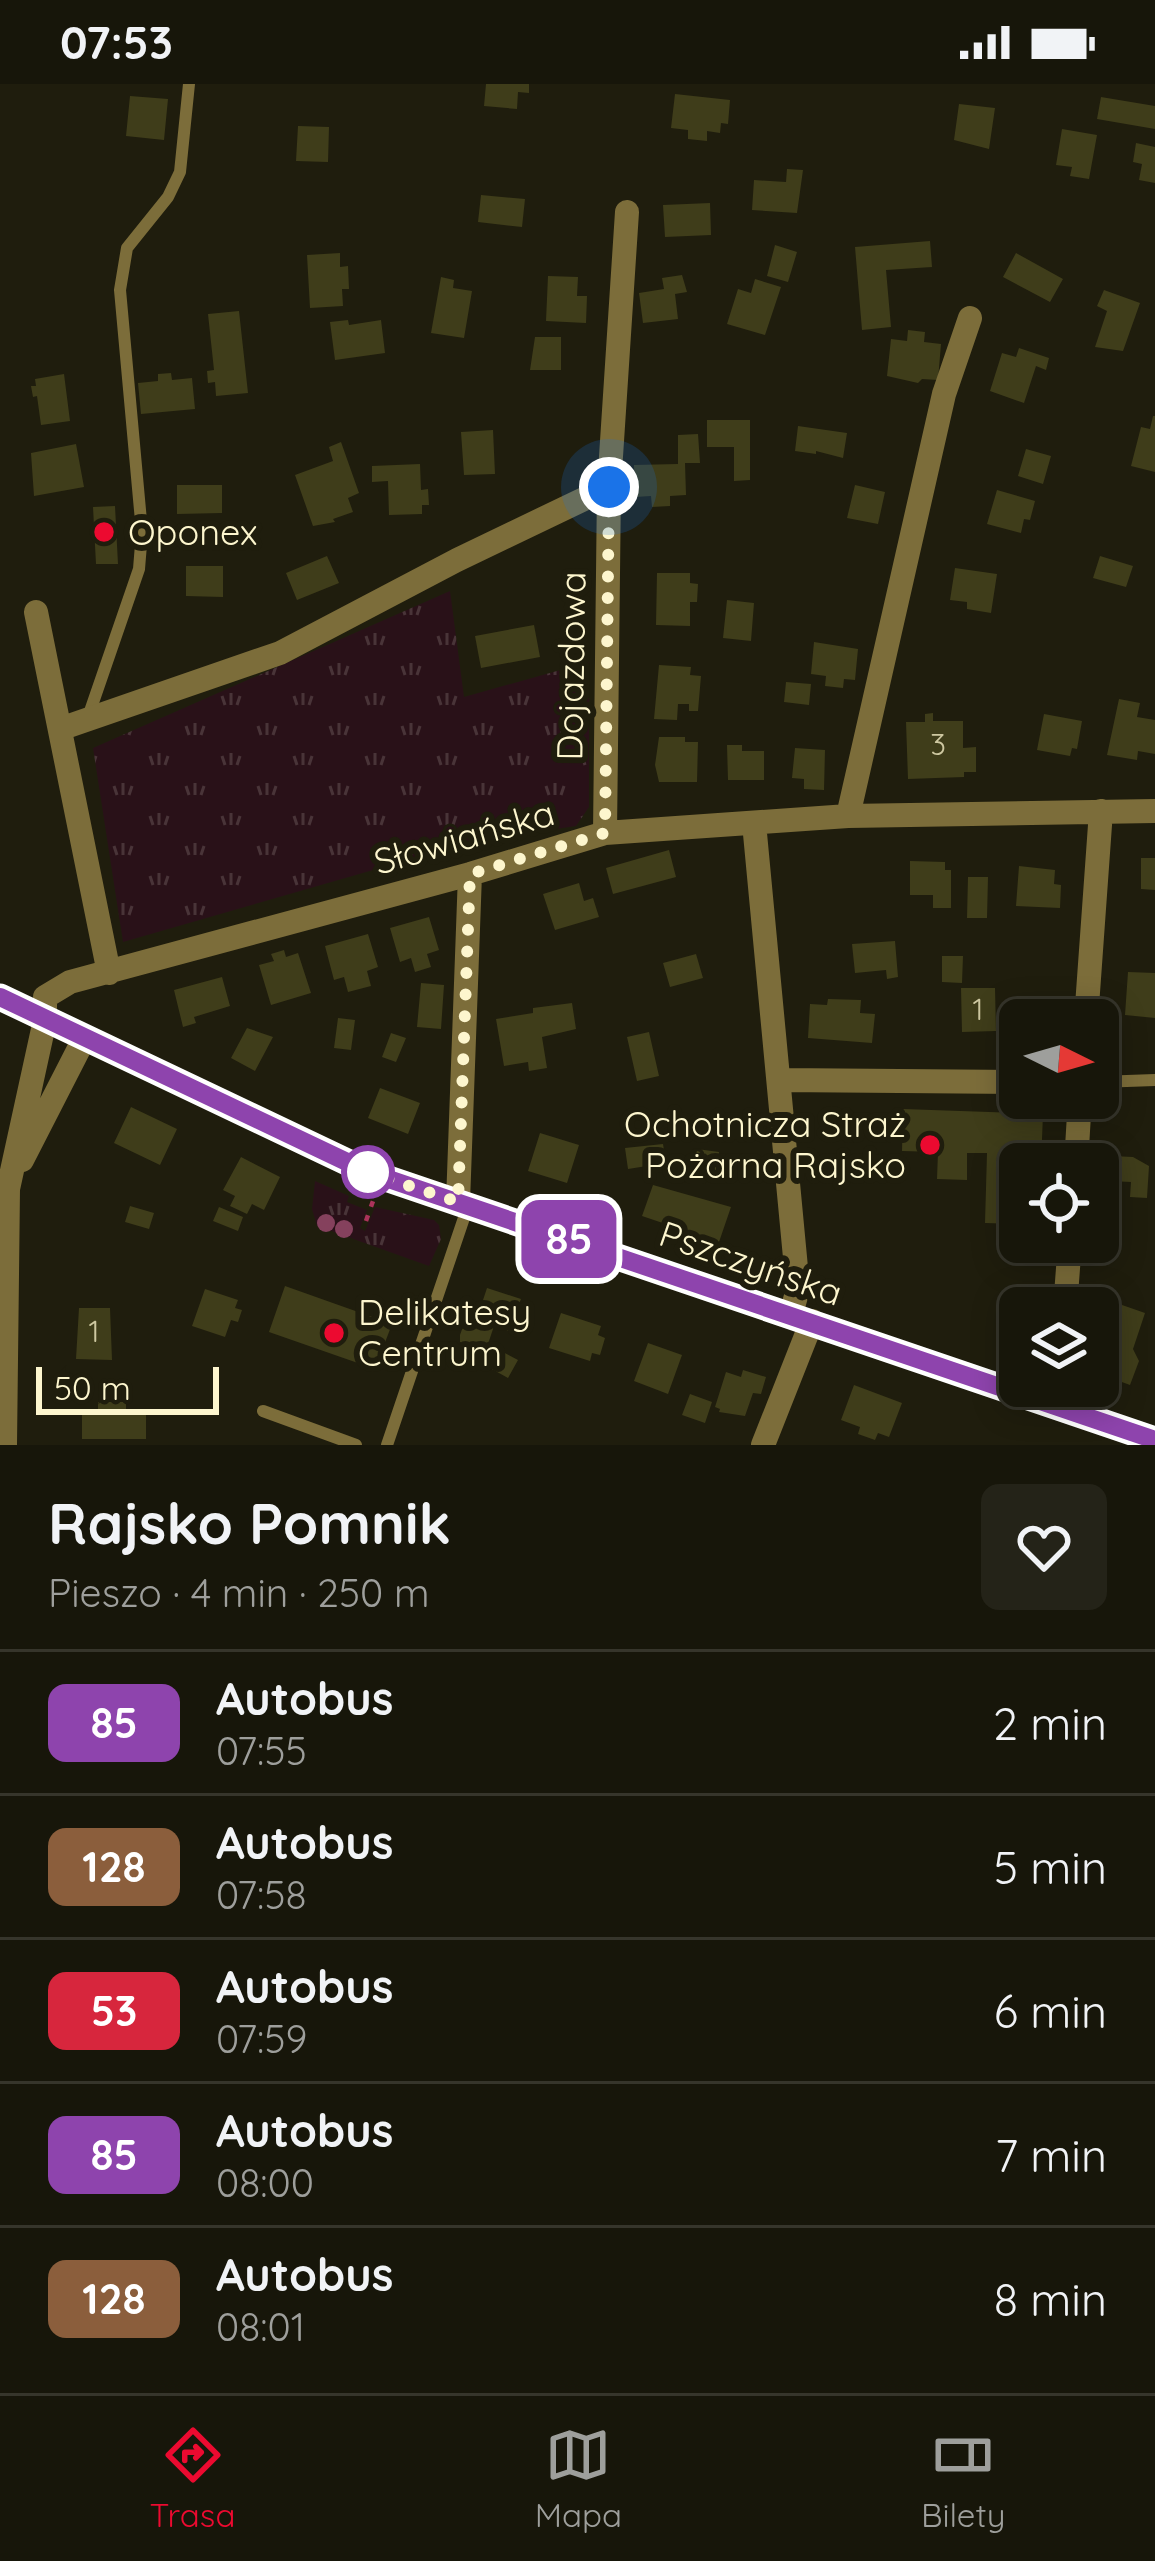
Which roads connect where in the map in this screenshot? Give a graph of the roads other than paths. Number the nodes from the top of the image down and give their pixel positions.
1 (189, 84) edge
2 (628, 212) dead end
3 (970, 318) dead end
4 (609, 487) junction
5 (37, 612) dead end
6 (87, 720) junction
7 (60, 729) junction
8 (1101, 811) junction
9 (1155, 811) edge
10 (848, 816) junction
11 (754, 823) junction
12 (605, 833) junction
13 (470, 874) junction
14 (109, 973) junction
15 (0, 997) edge
16 (1088, 999) edge
17 (45, 1020) junction
18 (85, 1037) junction
19 (782, 1080) junction
20 (1155, 1080) edge
21 (1119, 1081) edge
22 (999, 1082) edge
23 (4, 1189) edge
24 (464, 1204) junction
25 (801, 1318) junction
26 (999, 1378) edge
27 (1081, 1407) edge
28 (263, 1411) dead end
29 (3, 1440) edge
30 (1155, 1440) edge
31 (356, 1445) edge
32 (387, 1445) edge
33 (763, 1445) edge

1 - 6 lane
2 - 4 street, Dojazdowa
3 - 10 street
4 - 6 street
4 - 12 street, Dojazdowa
5 - 7 street
6 - 7 street
7 - 14 street
8 - 9 street, Słowiańska
8 - 10 street, Słowiańska
8 - 16 street
10 - 11 street, Słowiańska
11 - 12 street, Słowiańska
11 - 19 street
12 - 13 street, Słowiańska
13 - 14 street, Słowiańska
13 - 24 street
14 - 17 street, Słowiańska
15 - 17 main road, Pszczyńska
17 - 18 main road, Pszczyńska
17 - 23 street
18 - 23 street
18 - 24 main road, Pszczyńska
19 - 22 street
19 - 25 street
20 - 21 lane
23 - 29 street
24 - 25 main road, Pszczyńska
24 - 32 lane
25 - 26 main road, Pszczyńska
25 - 33 street
27 - 30 main road, Pszczyńska
28 - 31 lane

